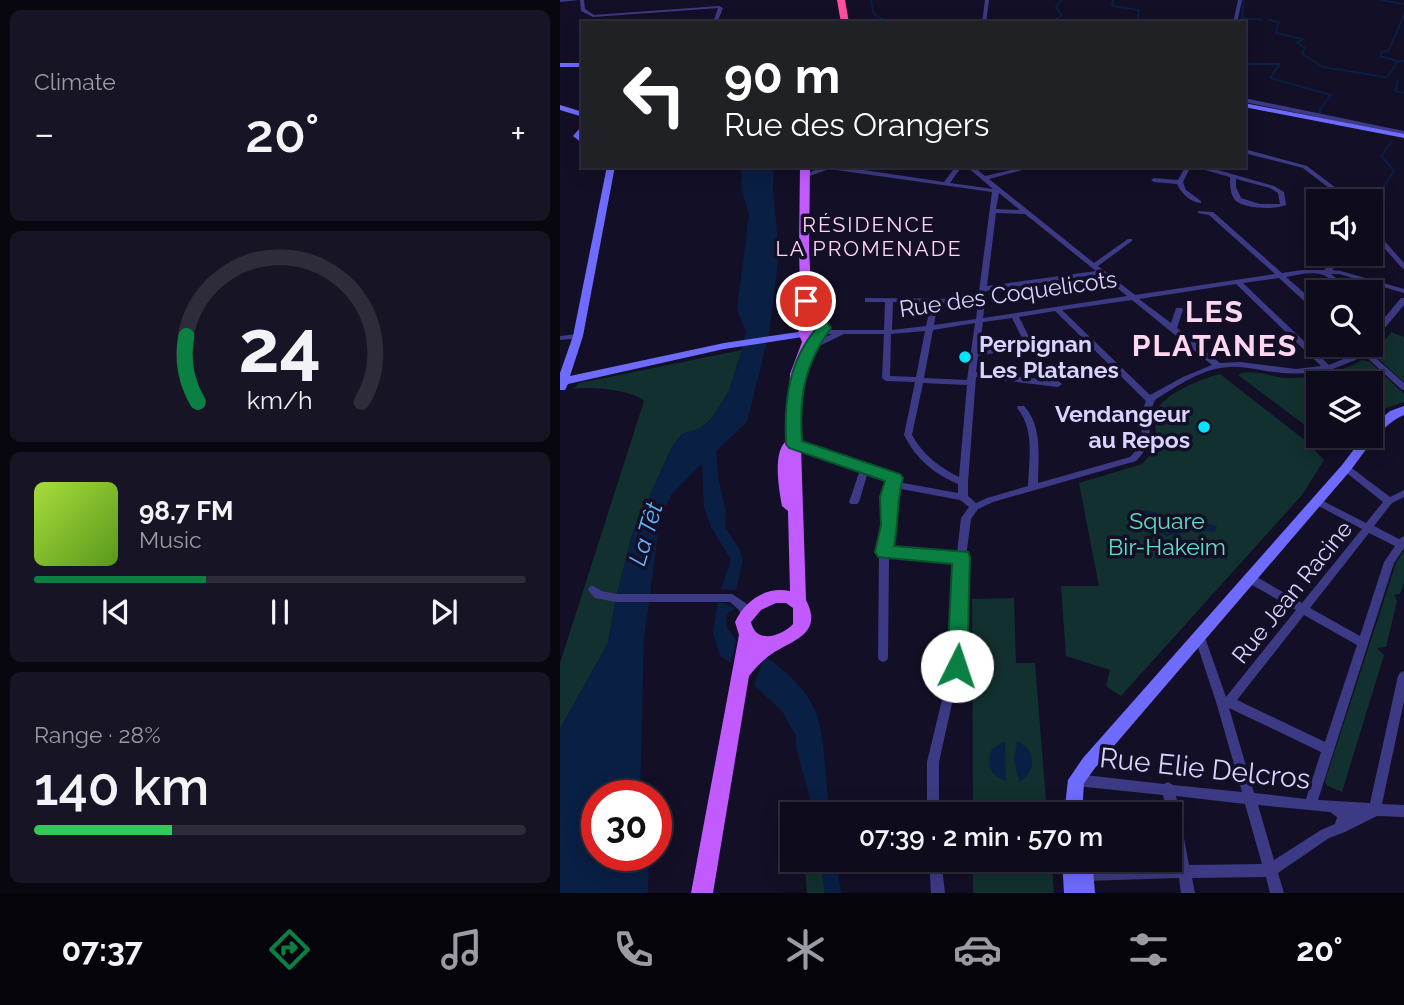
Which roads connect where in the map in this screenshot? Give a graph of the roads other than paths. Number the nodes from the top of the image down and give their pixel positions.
1 (579, 0) edge
2 (834, 0) edge
3 (841, 0) edge
4 (848, 0) edge
5 (987, 0) edge
6 (1240, 0) edge
7 (560, 1) edge
8 (716, 21) edge
9 (837, 21) edge
10 (845, 21) edge
11 (853, 21) edge
12 (984, 21) edge
13 (1236, 21) edge
14 (560, 66) edge
15 (581, 66) edge
16 (1246, 105) edge
17 (1246, 105) edge
18 (560, 107) edge
19 (581, 115) edge
20 (1404, 136) edge
21 (1246, 152) edge
22 (611, 168) edge
23 (833, 168) edge
24 (957, 168) edge
25 (972, 168) edge
26 (1021, 168) edge
27 (1189, 168) edge
28 (1201, 168) edge
29 (804, 170) edge
30 (1233, 177) junction
31 (985, 178) junction
32 (1154, 180) dead end
33 (1180, 182) junction
34 (946, 184) junction
35 (995, 189) junction
36 (1335, 189) edge
37 (1199, 202) dead end
38 (992, 211) junction
39 (1027, 212) junction
40 (1200, 212) dead end
41 (1130, 240) dead end
42 (1383, 247) edge
43 (1094, 266) junction
44 (1330, 266) edge
45 (1404, 267) edge
46 (1325, 271) junction
47 (1102, 272) junction
48 (1280, 275) junction
49 (1336, 280) edge
50 (1238, 282) junction
51 (984, 289) junction
52 (1404, 291) edge
53 (1133, 297) junction
54 (1306, 298) edge
55 (868, 300) dead end
56 (888, 300) junction
57 (1404, 300) edge
58 (983, 301) junction
59 (935, 302) junction
60 (1056, 308) junction
61 (1179, 310) dead end
62 (1015, 315) junction
63 (981, 319) junction
64 (1383, 325) edge
65 (931, 327) junction
66 (1173, 328) junction
67 (809, 330) junction
68 (847, 331) junction
69 (889, 332) junction
70 (578, 336) junction
71 (560, 338) edge
72 (1038, 342) dead end
73 (1028, 346) junction
74 (976, 354) junction
75 (1351, 357) edge
76 (1374, 357) edge
77 (1215, 367) junction
78 (1329, 369) junction
79 (886, 378) joint
80 (972, 379) junction
81 (798, 380) junction
82 (919, 380) junction
83 (562, 382) edge
84 (1058, 384) dead end
85 (1404, 387) edge
86 (1150, 400) junction
87 (1021, 408) dead end
88 (1404, 410) edge
89 (1404, 416) edge
90 (1383, 422) edge
91 (793, 428) junction
92 (1383, 429) edge
93 (794, 444) junction
94 (1362, 448) edge
95 (865, 468) junction
96 (1346, 468) junction
97 (963, 482) junction
98 (893, 484) junction
99 (1033, 488) junction
100 (1404, 493) edge
101 (963, 497) junction
102 (1316, 501) junction
103 (1389, 501) junction
104 (854, 502) dead end
105 (975, 507) junction
106 (1368, 528) junction
107 (1402, 542) edge
108 (795, 550) junction
109 (884, 552) junction
110 (961, 557) junction
111 (795, 570) junction
112 (1249, 578) junction
113 (593, 590) dead end
114 (776, 596) junction
115 (798, 603) junction
116 (1305, 610) junction
117 (746, 614) junction
118 (747, 635) junction
119 (1199, 635) junction
120 (1362, 643) junction
121 (773, 644) junction
122 (883, 657) dead end
123 (741, 673) junction
124 (1404, 676) edge
125 (1226, 703) junction
126 (1327, 749) junction
127 (1076, 780) junction
128 (1168, 788) junction
129 (1248, 796) junction
130 (933, 802) edge
131 (1075, 802) edge
132 (1310, 805) junction
133 (1329, 805) junction
134 (1374, 811) junction
135 (1404, 811) edge
136 (1342, 821) junction
137 (1270, 870) junction
138 (936, 872) edge
139 (1072, 872) edge
140 (1084, 872) edge
141 (1184, 872) junction
142 (702, 893) edge
143 (938, 893) edge
144 (1073, 893) edge
145 (1086, 893) edge
146 (1188, 893) edge
147 (1277, 893) edge

1 - 7 street
1 - 8 street
2 - 9 highway
3 - 10 highway
4 - 11 highway
5 - 12 street
6 - 13 street
14 - 15 main road
16 - 20 main road
17 - 20 street
18 - 19 main road
21 - 36 street
22 - 70 main road
23 - 34 street
24 - 34 street
25 - 31 street
26 - 31 street
27 - 33 street
28 - 30 street
29 - 67 main road
30 - 30 street
31 - 35 street
32 - 33 street
33 - 37 street
34 - 35 street
35 - 38 street
35 - 39 street
38 - 39 street
38 - 51 street
39 - 43 street
40 - 48 street
41 - 43 street
42 - 45 street
43 - 47 street
44 - 46 street
46 - 48 street, Rue des Coquelicots
46 - 49 street
46 - 52 street, Rue des Coquelicots
47 - 51 street
47 - 53 street
48 - 50 street, Rue des Coquelicots
48 - 54 street
50 - 53 street, Rue des Coquelicots
50 - 78 street
51 - 58 street
53 - 60 street, Rue des Coquelicots
53 - 66 street
55 - 56 street
56 - 59 street
56 - 69 street
57 - 64 street
58 - 59 street
58 - 63 street
59 - 65 street
60 - 62 street, Rue des Coquelicots
60 - 86 street
61 - 66 street
62 - 63 street, Rue des Coquelicots
62 - 73 street
63 - 65 street, Rue des Coquelicots
63 - 74 street
65 - 69 street, Rue des Coquelicots
65 - 82 street
66 - 77 street
67 - 68 street, Rue des Coquelicots
67 - 69 street, Rue des Coquelicots
67 - 81 main road
67 - 83 main road
68 - 69 street, Rue des Coquelicots
68 - 81 street, Rue des Coquelicots
69 - 79 street
70 - 71 street
70 - 83 main road
72 - 73 street
73 - 74 street
74 - 80 street
75 - 78 street
76 - 85 street
77 - 78 street
77 - 86 street
79 - 82 street
80 - 82 street
80 - 84 street
80 - 97 street
81 - 91 main road
82 - 97 street
86 - 99 street
87 - 99 street
88 - 90 main road
89 - 92 main road
91 - 93 main road
91 - 108 main road
93 - 95 street
93 - 108 main road
94 - 96 main road
95 - 98 street
95 - 104 street
96 - 102 main road
96 - 103 street
97 - 101 street
98 - 101 street
98 - 109 street
99 - 105 street
100 - 103 street
101 - 105 street
102 - 106 street
102 - 112 main road
103 - 106 street, Rue Jean Racine
105 - 110 street
106 - 107 street
106 - 116 street, Rue Jean Racine
107 - 120 street
108 - 111 main road
109 - 110 street
109 - 122 street
110 - 130 street
111 - 114 main road
111 - 115 main road
112 - 116 street
112 - 119 main road
113 - 117 street
114 - 115 main road
114 - 117 main road
115 - 121 main road
116 - 120 street
116 - 125 street, Rue Jean Racine
117 - 118 main road
118 - 121 main road
118 - 123 main road
119 - 125 street
119 - 127 main road
120 - 126 street
121 - 123 main road
123 - 142 main road
124 - 134 street
125 - 126 street
125 - 129 street
126 - 132 street
127 - 128 street, Rue Elie Delcros
127 - 131 main road
128 - 129 street, Rue Elie Delcros
128 - 141 street
129 - 132 street, Rue Elie Delcros
129 - 137 street
132 - 133 street, Rue Elie Delcros
133 - 134 street, Rue Elie Delcros
133 - 136 street, Rue Elie Delcros
134 - 135 street, Rue Elie Delcros
134 - 136 street
136 - 137 street
137 - 141 street
137 - 147 street
138 - 143 street
139 - 144 main road
140 - 145 main road
141 - 146 street

